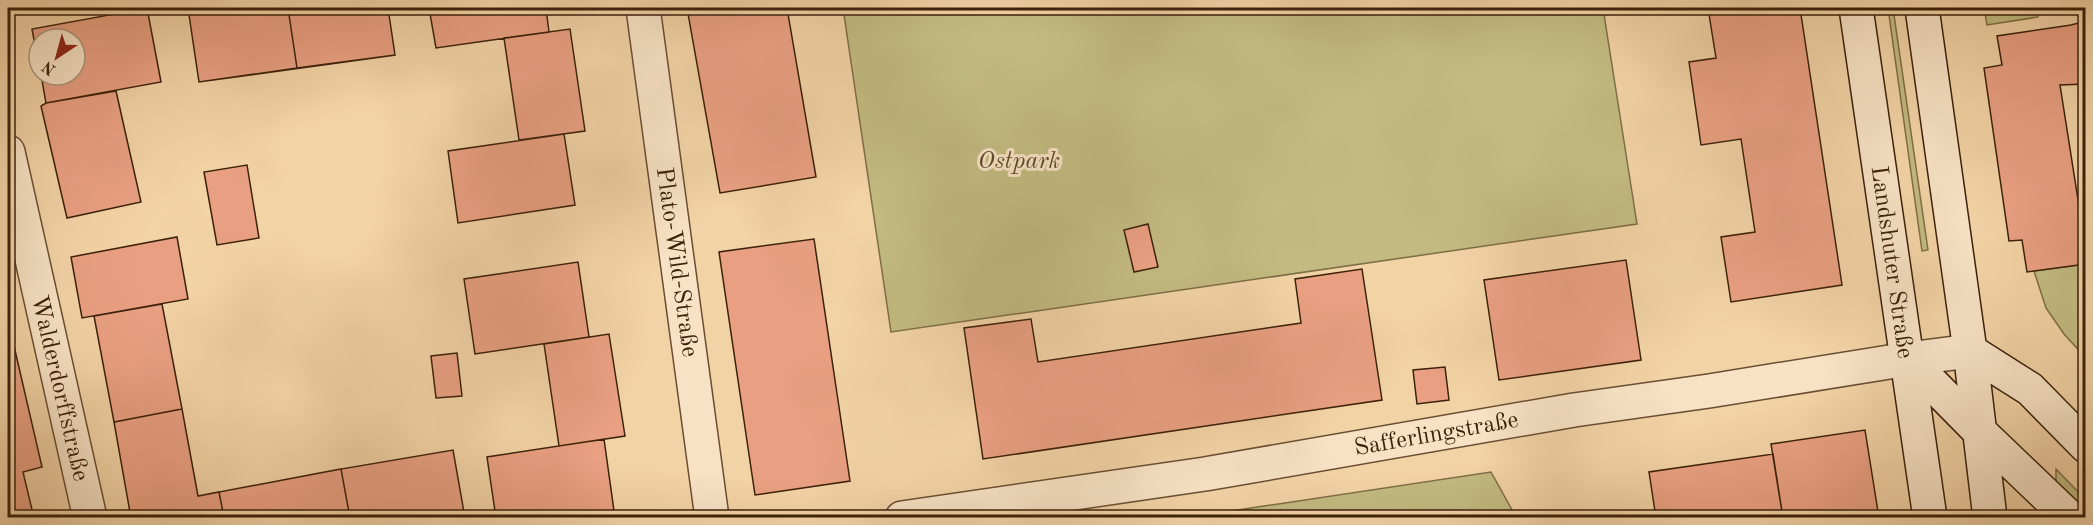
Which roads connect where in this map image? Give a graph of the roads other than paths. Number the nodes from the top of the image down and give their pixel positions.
1 (643, 8) edge
2 (1856, 8) edge
3 (1922, 8) edge
4 (8, 152) edge
5 (1970, 351) junction
6 (1908, 358) junction
7 (1978, 430) junction
8 (2085, 446) edge
9 (90, 518) edge
10 (712, 518) edge
11 (902, 518) edge
12 (1930, 518) edge
13 (1990, 518) edge
14 (2070, 518) edge

1 - 10 street, Plato-Wild-Straße
2 - 6 street, Landshuter Straße
3 - 5 street
4 - 9 street, Walderdorffstraße
5 - 6 street, Safferlingstraße
5 - 7 street
5 - 8 street
6 - 7 street
6 - 11 street, Safferlingstraße
6 - 12 street, Landshuter Straße
7 - 13 street
7 - 14 street

